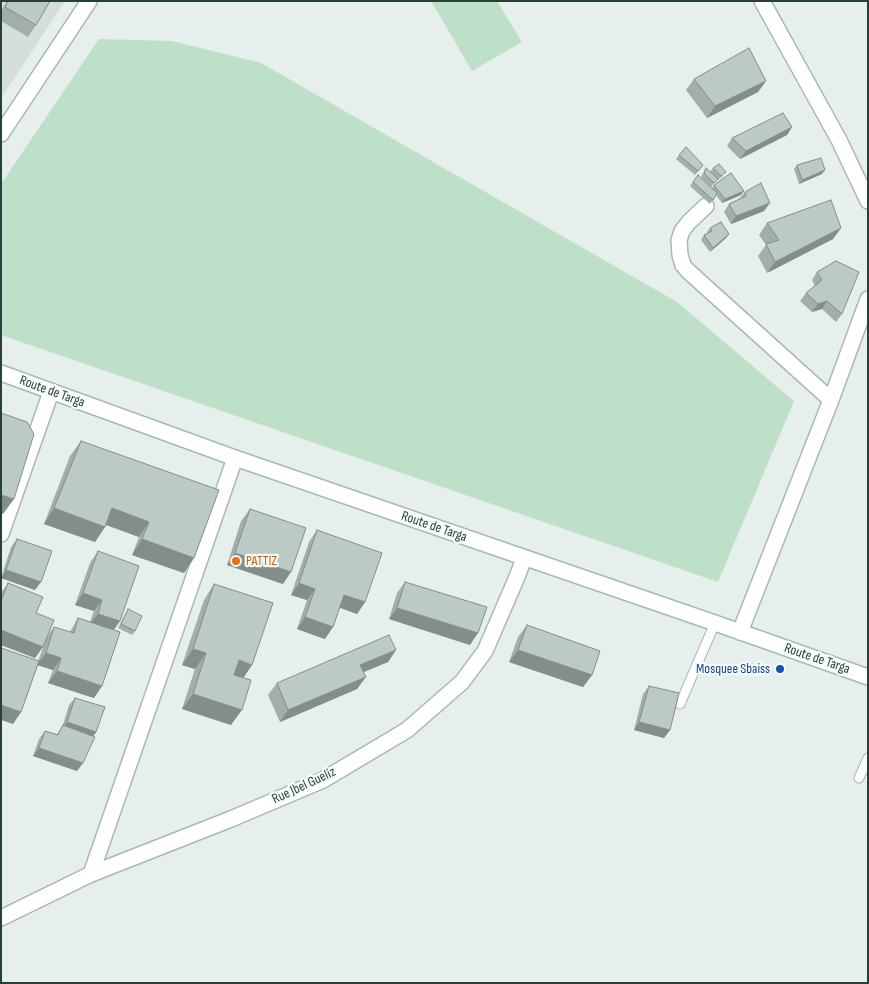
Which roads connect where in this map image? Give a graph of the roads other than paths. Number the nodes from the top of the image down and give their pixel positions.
1 (89, 1) edge
2 (762, 1) edge
3 (3, 127) edge
4 (868, 201) edge
5 (706, 206) dead end
6 (868, 299) edge
7 (1, 373) edge
8 (51, 392) junction
9 (831, 400) junction
10 (235, 458) junction
11 (1, 534) edge
12 (524, 558) junction
13 (715, 623) junction
14 (740, 632) junction
15 (868, 677) edge
16 (680, 704) edge
17 (868, 758) edge
18 (859, 778) dead end
19 (91, 874) junction
20 (1, 918) edge

1 - 3 street
2 - 4 street
5 - 9 street
6 - 9 street
7 - 8 street, Route de Targa
8 - 10 street, Route de Targa
8 - 11 street
9 - 14 street
10 - 12 street, Route de Targa
10 - 19 street
12 - 13 street, Route de Targa
12 - 19 street, Rue Jbel Gueliz
13 - 14 street, Route de Targa
13 - 16 lane
14 - 15 street, Route de Targa
17 - 18 lane
19 - 20 street, Rue Jbel Gueliz

